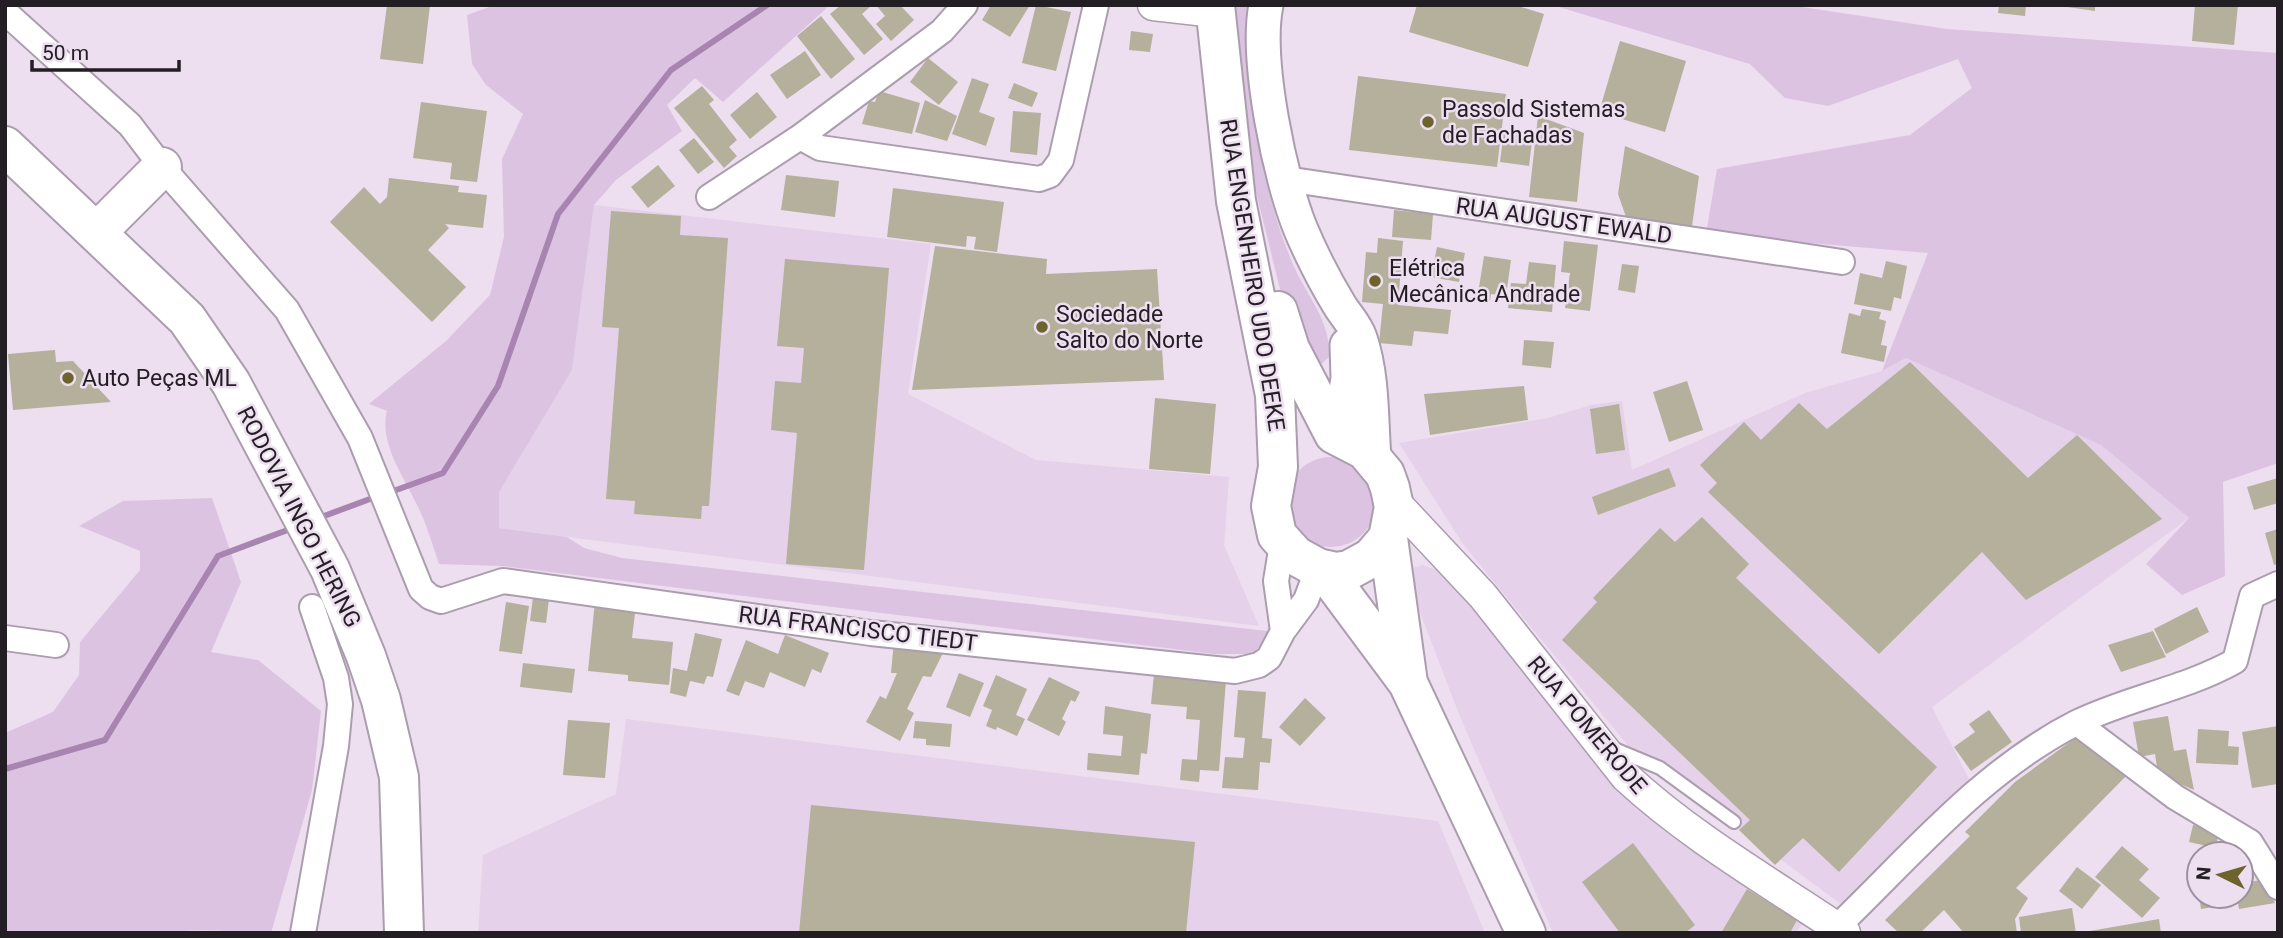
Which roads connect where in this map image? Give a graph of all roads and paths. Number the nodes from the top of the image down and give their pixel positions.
1 (965, 5) edge
2 (1096, 5) edge
3 (1153, 5) edge
4 (1266, 5) edge
5 (1215, 8) edge
6 (5, 12) edge
7 (1227, 106) junction
8 (800, 137) junction
9 (5, 146) edge
10 (162, 167) junction
11 (1286, 179) junction
12 (709, 197) dead end
13 (97, 232) junction
14 (1842, 262) dead end
15 (1339, 304) junction
16 (1337, 434) junction
17 (1374, 459) junction
18 (1278, 467) junction
19 (1400, 526) junction
20 (1282, 544) junction
21 (1321, 569) junction
22 (2278, 584) edge
23 (312, 607) dead end
24 (1283, 631) junction
25 (5, 638) edge
26 (56, 645) dead end
27 (1408, 683) junction
28 (2077, 723) junction
29 (1596, 740) junction
30 (1734, 821) dead end
31 (2278, 887) edge
32 (1841, 930) edge
33 (303, 933) edge
34 (404, 933) edge
35 (1526, 933) edge

1 - 8 street
2 - 8 street
3 - 5 street
4 - 11 main road
5 - 7 main road, RUA ENGENHEIRO UDO DEEKE
6 - 10 street
7 - 16 main road, RUA ENGENHEIRO UDO DEEKE
7 - 18 main road, RUA ENGENHEIRO UDO DEEKE
8 - 12 street
9 - 13 main road, RODOVIA INGO HERING
10 - 13 main road
10 - 24 street, RUA FRANCISCO TIEDT
11 - 14 street, RUA AUGUST EWALD
11 - 15 main road
13 - 34 main road, RODOVIA INGO HERING
15 - 16 main road
15 - 17 main road
16 - 17 main road, RUA ENGENHEIRO UDO DEEKE
16 - 18 main road
17 - 19 main road, RUA ENGENHEIRO UDO DEEKE
18 - 20 main road, RUA ENGENHEIRO UDO DEEKE
19 - 21 main road
19 - 27 main road, RUA ENGENHEIRO UDO DEEKE
19 - 29 street, RUA POMERODE
20 - 21 main road, RUA ENGENHEIRO UDO DEEKE
20 - 24 street
21 - 24 street, RUA FRANCISCO TIEDT
21 - 27 main road, RUA ENGENHEIRO UDO DEEKE
22 - 28 street
23 - 33 street
25 - 26 street
27 - 35 main road, RUA ENGENHEIRO UDO DEEKE
28 - 31 street
28 - 32 street
29 - 30 lane
29 - 32 street, RUA POMERODE

